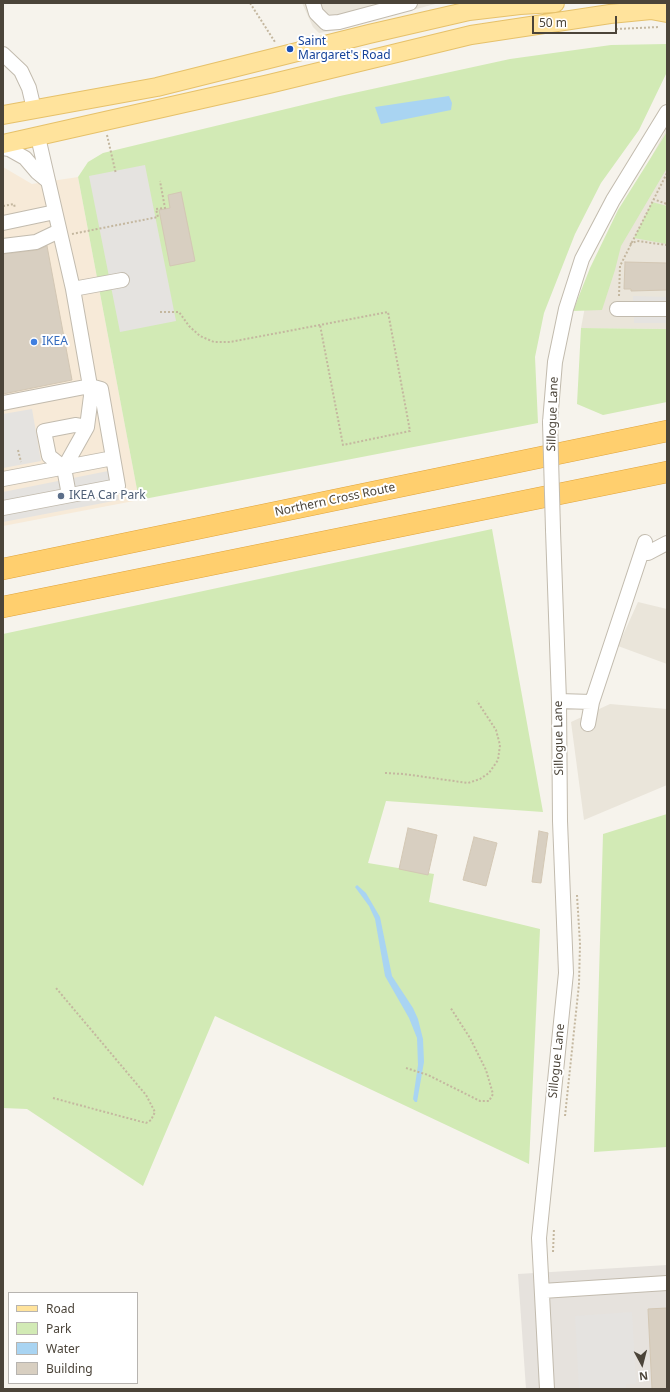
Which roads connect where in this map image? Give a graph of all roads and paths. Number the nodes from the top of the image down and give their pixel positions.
1 (250, 3) edge
2 (313, 3) edge
3 (410, 3) edge
4 (555, 3) edge
5 (622, 3) edge
6 (478, 10) junction
7 (659, 12) edge
8 (482, 34) junction
9 (3, 54) edge
10 (284, 55) junction
11 (34, 109) junction
12 (667, 112) edge
13 (3, 115) edge
14 (107, 135) dead end
15 (38, 137) junction
16 (3, 144) edge
17 (3, 148) edge
18 (667, 173) edge
19 (116, 174) dead end
20 (48, 181) junction
21 (160, 181) dead end
22 (653, 199) junction
23 (667, 204) edge
24 (55, 212) junction
25 (3, 223) edge
26 (60, 233) junction
27 (630, 245) junction
28 (667, 245) edge
29 (3, 246) edge
30 (122, 280) dead end
31 (73, 289) junction
32 (617, 309) joint
33 (667, 310) edge
34 (160, 312) dead end
35 (320, 325) junction
36 (90, 386) junction
37 (3, 403) edge
38 (87, 427) junction
39 (667, 431) edge
40 (113, 458) junction
41 (64, 468) junction
42 (667, 472) edge
43 (3, 479) edge
44 (69, 495) junction
45 (3, 508) edge
46 (667, 543) edge
47 (3, 569) edge
48 (3, 608) edge
49 (476, 701) dead end
50 (559, 702) junction
51 (592, 702) junction
52 (588, 724) dead end
53 (385, 773) dead end
54 (576, 889) dead end
55 (56, 988) dead end
56 (450, 1007) dead end
57 (406, 1068) dead end
58 (52, 1098) dead end
59 (565, 1118) dead end
60 (554, 1226) dead end
61 (554, 1254) dead end
62 (667, 1283) edge
63 (542, 1292) junction
64 (547, 1389) edge

1 - 10 path
2 - 3 street
4 - 6 main road
5 - 7 main road
6 - 8 main road
6 - 10 main road
7 - 8 main road
8 - 15 main road
9 - 11 street
10 - 11 main road
11 - 13 main road
11 - 15 main road
12 - 50 street, Sillogue Lane, bridge
14 - 19 path
15 - 16 main road
15 - 20 street
17 - 20 street
18 - 22 path
20 - 24 street
21 - 26 path
22 - 23 path
22 - 27 path
24 - 25 street
24 - 26 street
26 - 29 street
26 - 31 street
27 - 28 path
27 - 32 path
30 - 31 street
31 - 36 street
32 - 33 street
34 - 35 path
35 - 35 path
36 - 37 street
36 - 38 street
36 - 40 street
38 - 41 street
38 - 41 street
39 - 47 highway, Northern Cross Route
40 - 41 street
40 - 44 street
41 - 43 street
41 - 44 street
42 - 48 highway
44 - 45 street
46 - 51 street
49 - 53 path
50 - 51 street
50 - 63 street, Sillogue Lane
51 - 52 street
54 - 59 path
55 - 58 path
56 - 57 path
60 - 61 path
62 - 63 street
63 - 64 street, Sillogue Lane

